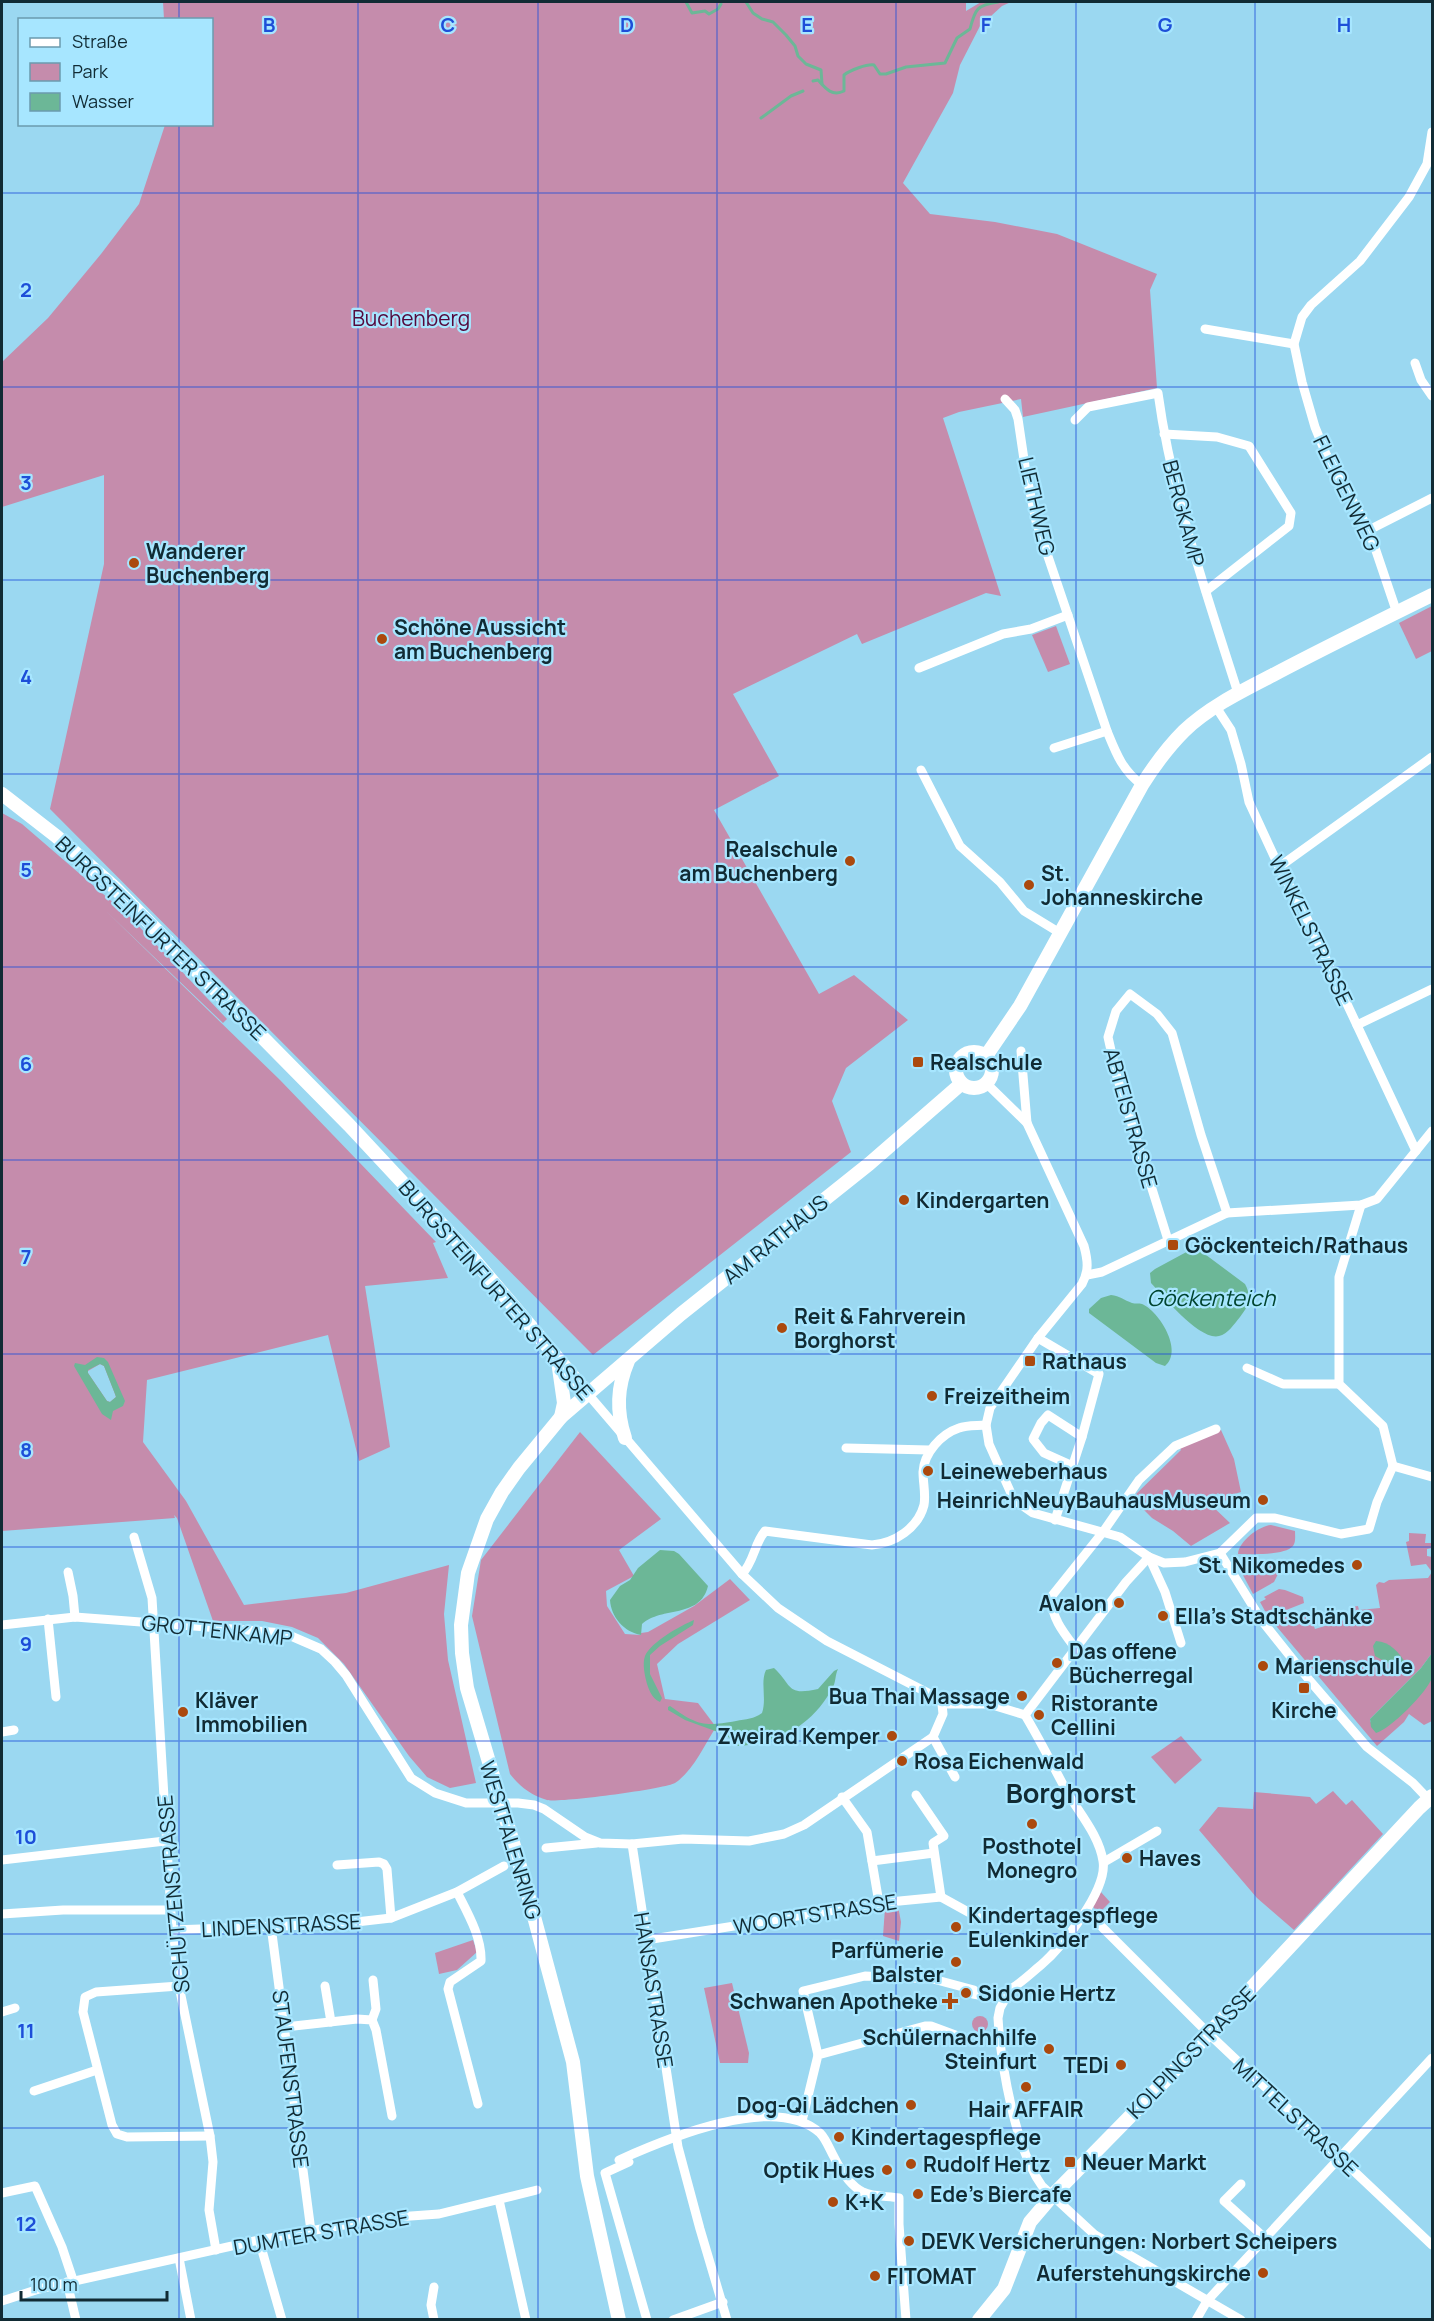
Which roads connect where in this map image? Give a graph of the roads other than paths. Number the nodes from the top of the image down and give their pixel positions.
1 (1432, 133) edge
2 (1205, 329) dead end
3 (1294, 344) junction
4 (1415, 363) dead end
5 (1432, 396) edge
6 (1005, 399) dead end
7 (1075, 420) dead end
8 (1164, 434) junction
9 (1432, 498) edge
10 (1369, 530) junction
11 (1206, 591) junction
12 (1432, 595) edge
13 (1397, 613) junction
14 (1068, 615) junction
15 (919, 668) dead end
16 (1238, 693) junction
17 (1216, 707) junction
18 (1107, 731) junction
19 (1054, 748) dead end
20 (1432, 757) edge
21 (921, 770) dead end
22 (1142, 785) junction
23 (2, 794) edge
24 (1279, 867) junction
25 (1060, 933) junction
26 (1432, 989) edge
27 (1357, 1025) junction
28 (1021, 1051) dead end
29 (986, 1056) junction
30 (962, 1084) junction
31 (987, 1084) junction
32 (1027, 1123) junction
33 (1432, 1131) edge
34 (1416, 1151) junction
35 (1361, 1205) junction
36 (1227, 1213) junction
37 (1168, 1240) junction
38 (1087, 1275) junction
39 (1038, 1338) junction
40 (557, 1359) junction
41 (629, 1359) junction
42 (1247, 1368) dead end
43 (1339, 1384) junction
44 (587, 1393) junction
45 (561, 1417) junction
46 (986, 1425) junction
47 (1216, 1429) dead end
48 (1082, 1437) junction
49 (625, 1438) junction
50 (846, 1448) dead end
51 (929, 1450) junction
52 (1072, 1466) junction
53 (1393, 1466) junction
54 (1432, 1477) edge
55 (1055, 1520) junction
56 (1103, 1532) junction
57 (134, 1537) dead end
58 (1220, 1553) junction
59 (1149, 1557) junction
60 (68, 1572) dead end
61 (742, 1574) junction
62 (75, 1617) junction
63 (48, 1619) junction
64 (2, 1621) edge
65 (152, 1623) junction
66 (2, 1625) edge
67 (1180, 1643) dead end
68 (1076, 1649) junction
69 (56, 1697) dead end
70 (942, 1704) junction
71 (1025, 1715) junction
72 (14, 1730) dead end
73 (2, 1732) edge
74 (933, 1737) junction
75 (955, 1777) dead end
76 (915, 1795) dead end
77 (842, 1797) junction
78 (1431, 1800) edge
79 (500, 1803) junction
80 (1157, 1831) dead end
81 (165, 1841) junction
82 (600, 1843) junction
83 (632, 1844) junction
84 (546, 1848) dead end
85 (934, 1853) junction
86 (2, 1860) edge
87 (872, 1861) junction
88 (1104, 1862) junction
89 (337, 1865) dead end
90 (504, 1866) dead end
91 (457, 1892) junction
92 (941, 1897) junction
93 (879, 1903) junction
94 (170, 1910) junction
95 (1086, 1911) junction
96 (2, 1914) edge
97 (391, 1918) junction
98 (979, 1918) dead end
99 (271, 1926) junction
100 (172, 1930) junction
101 (646, 1941) junction
102 (373, 1980) dead end
103 (179, 1986) junction
104 (325, 1986) dead end
105 (1011, 1989) junction
106 (15, 2008) dead end
107 (2, 2013) edge
108 (372, 2020) junction
109 (331, 2022) junction
110 (285, 2027) junction
111 (1209, 2034) junction
112 (958, 2036) dead end
113 (818, 2055) junction
114 (1432, 2058) edge
115 (98, 2070) junction
116 (34, 2091) dead end
117 (478, 2104) dead end
118 (392, 2116) dead end
119 (802, 2121) junction
120 (210, 2136) junction
121 (676, 2136) junction
122 (632, 2154) junction
123 (1339, 2158) junction
124 (619, 2160) dead end
125 (1241, 2184) dead end
126 (537, 2190) dead end
127 (2, 2193) edge
128 (1053, 2195) junction
129 (499, 2200) junction
130 (311, 2231) junction
131 (1265, 2238) junction
132 (259, 2240) junction
133 (1432, 2245) edge
134 (216, 2250) junction
135 (179, 2258) junction
136 (70, 2281) junction
137 (434, 2287) dead end
138 (2, 2301) edge
139 (1207, 2301) junction
140 (723, 2302) junction
141 (76, 2319) edge
142 (191, 2319) edge
143 (282, 2319) edge
144 (434, 2319) edge
145 (526, 2319) edge
146 (619, 2319) edge
147 (647, 2319) edge
148 (673, 2319) edge
149 (727, 2319) edge
150 (906, 2319) edge
151 (979, 2319) edge
152 (1196, 2319) edge
153 (1241, 2319) edge

1 - 3 street, FLEIGENWEG
2 - 3 street
3 - 10 street, FLEIGENWEG
4 - 5 street
6 - 14 street, LIETHWEG
7 - 8 street, BERGKAMP
8 - 11 street, BERGKAMP
8 - 11 street, BERGKAMP
9 - 10 street
10 - 13 street, FLEIGENWEG
11 - 16 street, BERGKAMP
12 - 13 main road
13 - 16 main road
14 - 15 street
14 - 18 street, LIETHWEG
16 - 17 main road
17 - 22 main road
17 - 24 street, WINKELSTRASSE
18 - 19 street
18 - 22 street, LIETHWEG
20 - 24 street
21 - 25 street
22 - 25 main road
23 - 40 main road, BURGSTEINFURTER STRASSE
24 - 27 street, WINKELSTRASSE
25 - 29 main road
26 - 27 street
27 - 34 street, WINKELSTRASSE
28 - 32 street
29 - 30 main road
29 - 31 main road
30 - 31 main road
30 - 41 main road, AM RATHAUS
31 - 32 street
32 - 38 street
33 - 34 street
34 - 35 street
35 - 36 street
35 - 43 street
36 - 37 street
36 - 37 street, ABTEISTRASSE
37 - 38 street
38 - 39 street
39 - 46 street
39 - 48 street
40 - 44 main road, BURGSTEINFURTER STRASSE
40 - 45 main road
41 - 44 main road, AM RATHAUS
41 - 49 main road
42 - 43 street
43 - 53 street
44 - 45 main road, WESTFALENRING
44 - 49 street, BURGSTEINFURTER STRASSE
45 - 79 main road, WESTFALENRING
46 - 51 street
46 - 55 street
47 - 56 street
48 - 52 street
48 - 52 street
49 - 61 street, BURGSTEINFURTER STRASSE
50 - 51 street
51 - 61 street
52 - 55 street
53 - 54 street
53 - 58 street
55 - 56 street
56 - 59 street
56 - 68 street
57 - 65 street, SCHÜTZENSTRASSE
58 - 59 street
58 - 78 street
59 - 67 street
59 - 68 street
60 - 62 street
61 - 70 street, BURGSTEINFURTER STRASSE
62 - 63 street, GROTTENKAMP
62 - 65 street, GROTTENKAMP
63 - 66 street, GROTTENKAMP
63 - 69 street
64 - 66 street, GROTTENKAMP
65 - 79 street, GROTTENKAMP
65 - 81 street, SCHÜTZENSTRASSE
68 - 71 street
70 - 71 street
70 - 74 street
71 - 88 street
72 - 73 street
74 - 75 street
74 - 77 street
76 - 85 street
77 - 83 street
77 - 87 street
78 - 111 main road, KOLPINGSTRASSE
79 - 82 street, GROTTENKAMP
79 - 146 main road, WESTFALENRING
80 - 88 street
81 - 86 street
81 - 94 street, SCHÜTZENSTRASSE
82 - 83 street
82 - 84 street
83 - 101 street, HANSASTRASSE
85 - 87 street
85 - 92 street
87 - 93 street
88 - 95 street
89 - 97 street, LINDENSTRASSE
90 - 91 street, LINDENSTRASSE
91 - 97 street, LINDENSTRASSE
91 - 117 street
92 - 93 street, WOORTSTRASSE
92 - 98 street
93 - 101 street, WOORTSTRASSE
94 - 96 street, LINDENSTRASSE
94 - 100 street, SCHÜTZENSTRASSE
95 - 105 street
95 - 111 street, MITTELSTRASSE
97 - 99 street, LINDENSTRASSE
99 - 100 street, LINDENSTRASSE
99 - 110 street, STAUFENSTRASSE
100 - 103 street, SCHÜTZENSTRASSE
101 - 121 street, HANSASTRASSE
102 - 108 street
103 - 115 street
103 - 120 street, SCHÜTZENSTRASSE
104 - 109 street
105 - 113 street
105 - 128 street
106 - 107 street
108 - 109 street
108 - 118 street
109 - 110 street
110 - 130 street, STAUFENSTRASSE
111 - 123 street, MITTELSTRASSE
111 - 128 main road, KOLPINGSTRASSE
112 - 113 street
113 - 119 street
114 - 123 street
115 - 116 street
115 - 120 street
119 - 121 street
119 - 150 street
120 - 134 street, SCHÜTZENSTRASSE
121 - 122 street
121 - 140 street, HANSASTRASSE
122 - 124 street
122 - 147 street
123 - 131 street
123 - 133 street, MITTELSTRASSE
125 - 131 street
126 - 129 street, DUMTER STRASSE
127 - 136 street
128 - 139 street
128 - 151 main road, KOLPINGSTRASSE
129 - 130 street, DUMTER STRASSE
129 - 145 street
130 - 132 street, DUMTER STRASSE
131 - 139 street
132 - 134 street, DUMTER STRASSE
132 - 143 street
134 - 135 street, DUMTER STRASSE
135 - 136 street, DUMTER STRASSE
135 - 142 street
136 - 138 street, DUMTER STRASSE
136 - 141 street
137 - 144 street
139 - 152 street
139 - 153 street
140 - 148 street
140 - 149 street, HANSASTRASSE

